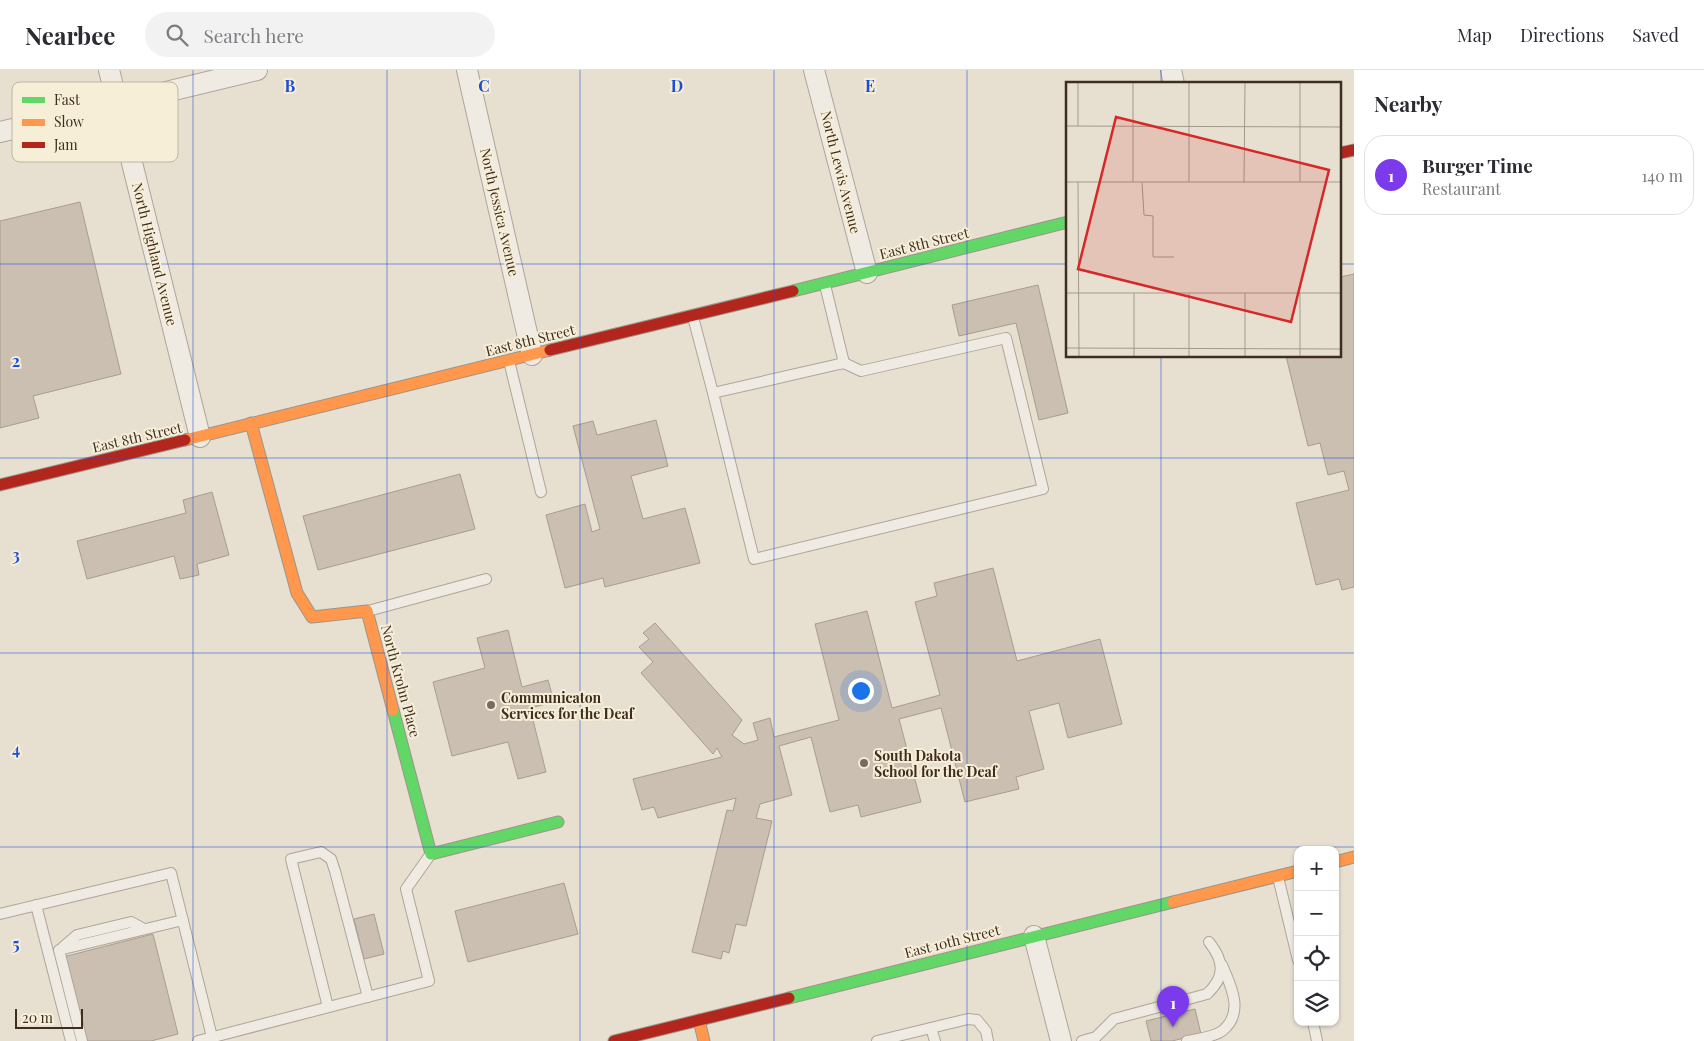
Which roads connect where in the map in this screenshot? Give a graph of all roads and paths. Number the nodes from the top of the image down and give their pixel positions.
1 (256, 70) edge
2 (467, 70) edge
3 (814, 70) edge
4 (178, 89) edge
5 (132, 162) edge
6 (1066, 223) edge
7 (866, 274) junction
8 (825, 284) junction
9 (693, 316) junction
10 (532, 355) junction
11 (509, 360) junction
12 (844, 363) junction
13 (713, 393) junction
14 (251, 424) junction
15 (200, 437) junction
16 (0, 485) edge
17 (541, 492) dead end
18 (486, 579) dead end
19 (367, 611) junction
20 (558, 822) dead end
21 (431, 854) junction
22 (1354, 857) edge
23 (1339, 861) edge
24 (1294, 872) edge
25 (1278, 876) junction
26 (36, 905) junction
27 (0, 914) edge
28 (183, 920) junction
29 (1034, 936) junction
30 (1209, 942) dead end
31 (1294, 943) edge
32 (59, 950) junction
33 (48, 953) junction
34 (1222, 965) junction
35 (368, 996) junction
36 (328, 1007) junction
37 (699, 1020) junction
38 (1313, 1026) edge
39 (931, 1028) junction
40 (242, 1030) junction
41 (212, 1037) junction
42 (906, 1038) edge
43 (1097, 1039) edge
44 (70, 1041) edge
45 (82, 1041) edge
46 (198, 1041) edge
47 (245, 1041) edge
48 (614, 1041) edge
49 (704, 1041) edge
50 (877, 1041) edge
51 (935, 1041) edge
52 (988, 1041) edge
53 (1061, 1041) edge
54 (1082, 1041) edge
55 (1187, 1041) edge
56 (1317, 1041) edge

1 - 4 street
2 - 10 street, North Jessica Avenue
3 - 7 street, North Lewis Avenue
5 - 15 street, North Highland Avenue
6 - 7 street, East 8th Street
7 - 8 street, East 8th Street
8 - 9 street, East 8th Street
8 - 12 lane
9 - 10 street, East 8th Street
9 - 13 lane
10 - 11 street, East 8th Street
11 - 14 street, East 8th Street
11 - 17 lane
12 - 13 lane
12 - 13 lane
14 - 15 street, East 8th Street
14 - 19 street, North Krohn Place
15 - 16 street, East 8th Street
18 - 19 lane
19 - 21 street, North Krohn Place
20 - 21 street
21 - 35 lane
22 - 23 street
24 - 25 street, East 10th Street
25 - 29 street, East 10th Street
25 - 31 lane
26 - 27 lane
26 - 28 lane
26 - 33 lane
28 - 32 lane
28 - 41 lane
29 - 37 street, East 10th Street
29 - 53 street
30 - 34 lane
32 - 33 lane
32 - 45 lane
33 - 44 lane
34 - 43 lane
34 - 55 lane
35 - 36 lane
35 - 36 lane
36 - 40 lane
37 - 48 street, East 10th Street
37 - 49 street
38 - 56 lane
39 - 42 lane
39 - 51 lane
39 - 52 lane
40 - 41 lane
40 - 47 lane
41 - 46 lane
42 - 50 lane
43 - 54 lane

